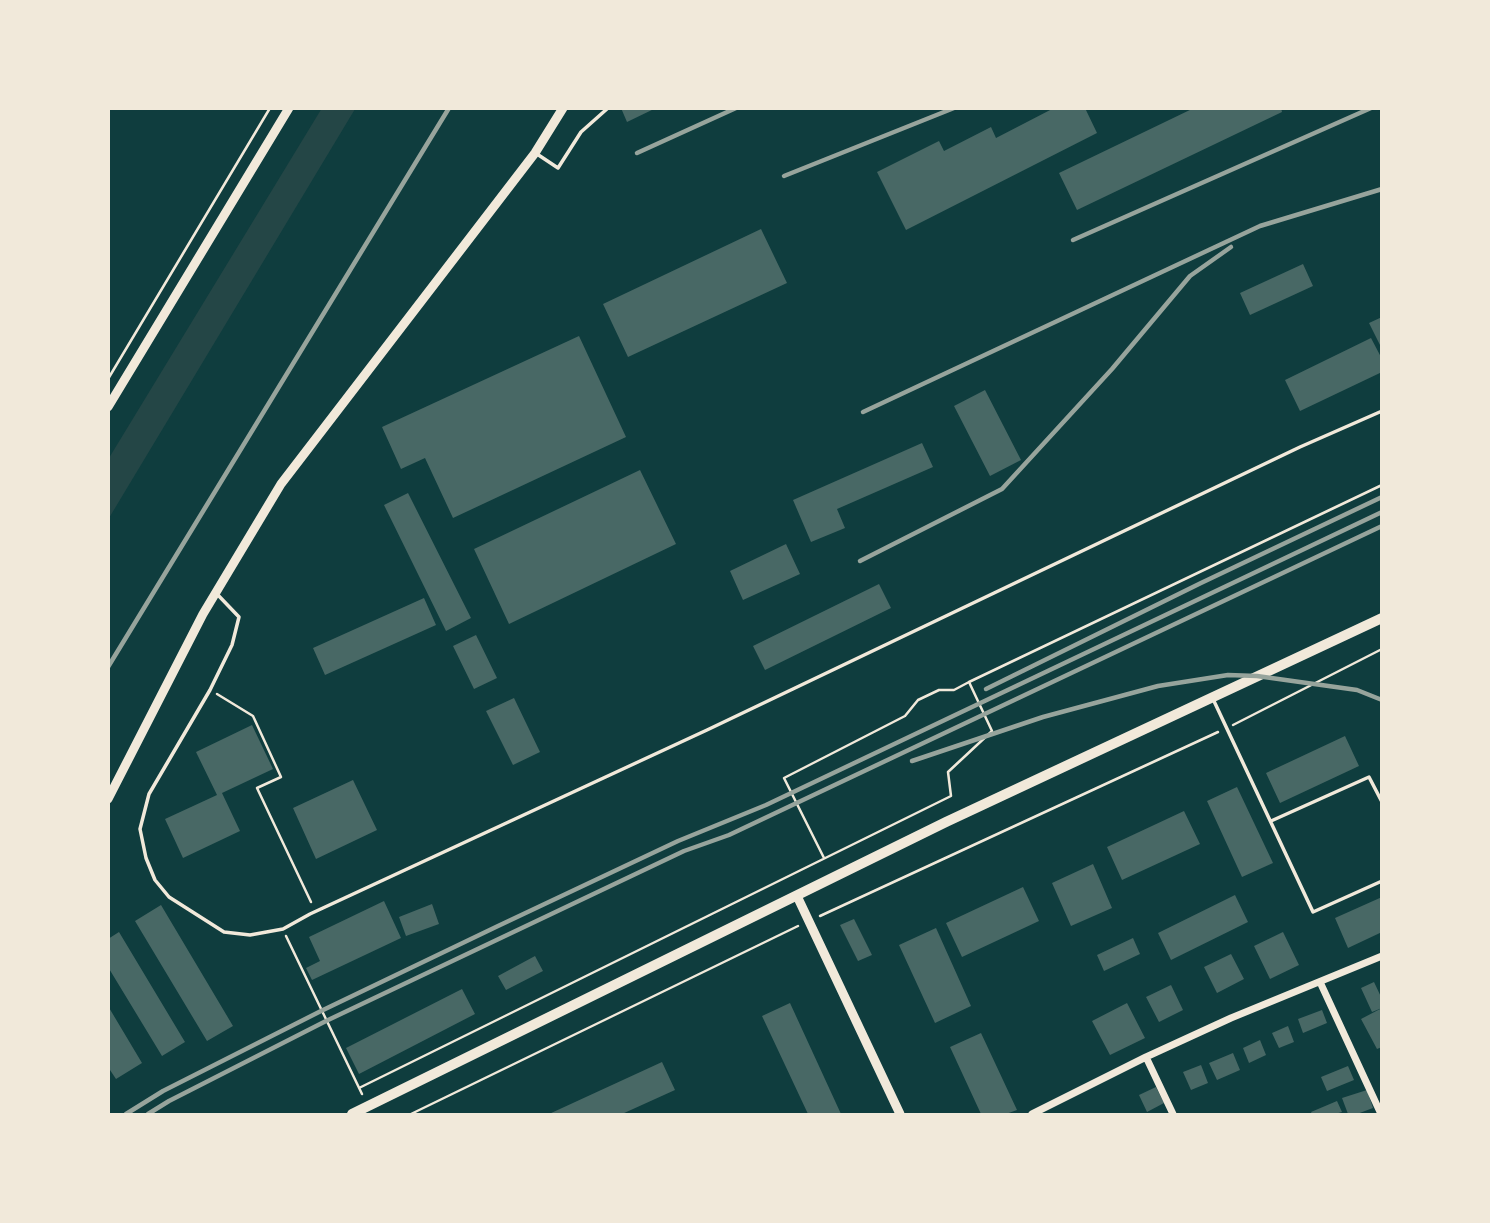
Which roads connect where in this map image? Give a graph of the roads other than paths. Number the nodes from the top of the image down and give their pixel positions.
1 (289, 108) edge
2 (563, 108) edge
3 (608, 108) edge
4 (535, 153) junction
5 (108, 408) edge
6 (1381, 411) edge
7 (216, 593) junction
8 (1381, 618) edge
9 (1213, 697) junction
10 (108, 799) edge
11 (1381, 803) edge
12 (1271, 821) junction
13 (1381, 881) edge
14 (797, 896) junction
15 (1381, 956) edge
16 (1320, 982) junction
17 (1146, 1057) junction
18 (352, 1115) edge
19 (900, 1115) edge
20 (1032, 1115) edge
21 (1173, 1115) edge
22 (1381, 1115) edge

1 - 5 street
2 - 4 street
3 - 4 lane
4 - 7 street
6 - 7 lane
7 - 10 street
8 - 9 main road
9 - 12 lane
9 - 14 main road
11 - 12 lane
12 - 13 lane
14 - 18 main road
14 - 19 street
15 - 16 street
16 - 17 street
16 - 22 street
17 - 20 street
17 - 21 street

